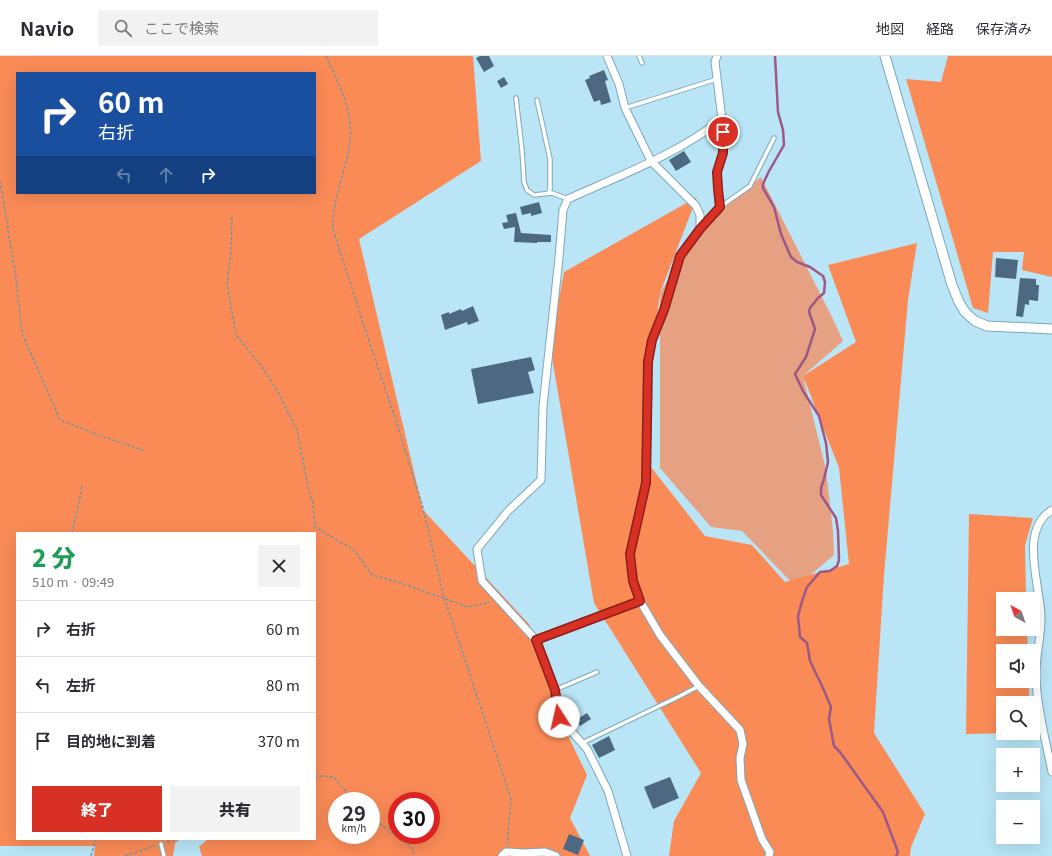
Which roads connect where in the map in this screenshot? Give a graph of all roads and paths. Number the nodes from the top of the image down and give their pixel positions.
1 (326, 56) edge
2 (607, 56) edge
3 (639, 56) edge
4 (717, 56) edge
5 (885, 56) edge
6 (642, 64) dead end
7 (717, 79) junction
8 (516, 98) dead end
9 (537, 100) dead end
10 (625, 108) junction
11 (722, 119) junction
12 (774, 138) dead end
13 (651, 161) junction
14 (0, 181) edge
15 (548, 193) junction
16 (568, 199) junction
17 (720, 207) junction
18 (232, 217) dead end
19 (700, 229) junction
20 (1052, 329) edge
21 (146, 451) dead end
22 (83, 484) dead end
23 (1052, 510) edge
24 (72, 532) edge
25 (444, 598) junction
26 (498, 600) junction
27 (640, 601) junction
28 (536, 640) junction
29 (597, 672) dead end
30 (699, 686) junction
31 (555, 690) junction
32 (582, 744) junction
33 (1052, 772) edge
34 (316, 778) edge
35 (348, 792) edge
36 (380, 824) edge
37 (96, 840) edge
38 (173, 840) edge
39 (161, 844) junction
40 (504, 854) edge
41 (91, 856) edge
42 (125, 856) edge
43 (164, 856) edge
44 (415, 856) edge
45 (556, 856) edge
46 (627, 856) edge
47 (770, 856) edge

1 - 25 path
2 - 10 street
3 - 6 lane
4 - 7 street
5 - 20 street
7 - 10 lane
7 - 11 street
8 - 15 lane
9 - 15 lane
10 - 13 street
11 - 13 street
11 - 17 lane
12 - 17 lane
13 - 16 street
13 - 19 street
14 - 21 path
15 - 16 lane
16 - 26 street
17 - 19 lane
18 - 25 path
19 - 27 street
22 - 24 path
23 - 33 street
25 - 26 path
25 - 40 path
26 - 28 street
27 - 28 lane
27 - 30 street
28 - 31 street
29 - 31 lane
30 - 32 lane
30 - 47 street
31 - 32 street
32 - 46 street
34 - 35 path
36 - 44 path
37 - 41 path
38 - 39 path
39 - 42 path
39 - 43 lane
40 - 45 street

